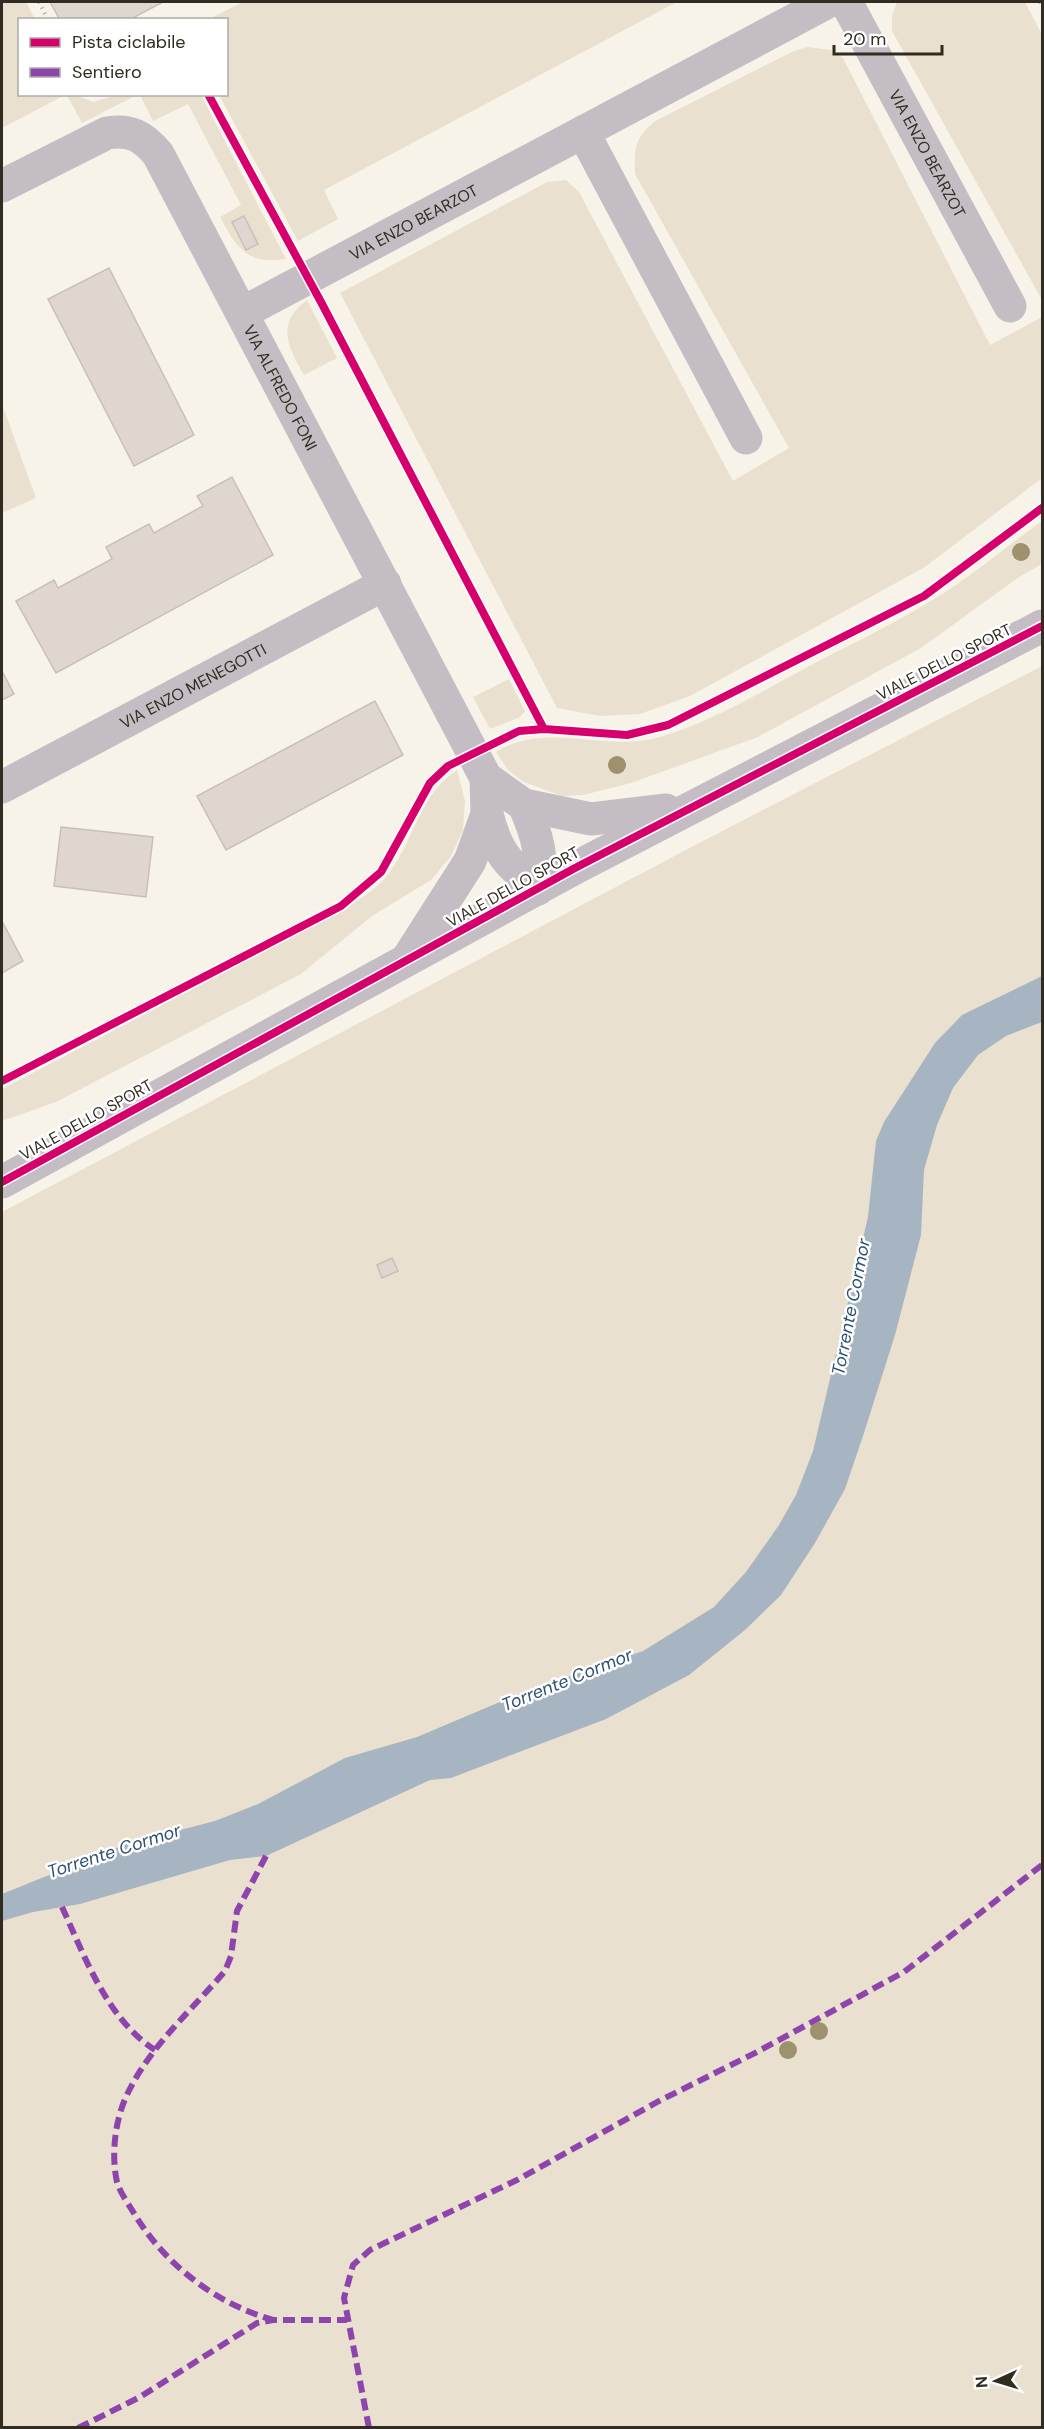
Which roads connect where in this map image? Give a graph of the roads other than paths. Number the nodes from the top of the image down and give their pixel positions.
1 (828, 2) edge
2 (846, 2) edge
3 (583, 132) junction
4 (2, 186) edge
5 (1010, 306) dead end
6 (242, 313) junction
7 (746, 438) dead end
8 (384, 584) junction
9 (1042, 626) edge
10 (474, 760) junction
11 (2, 786) edge
12 (524, 805) junction
13 (694, 805) junction
14 (487, 814) junction
15 (538, 888) junction
16 (405, 962) junction
17 (2, 1182) edge

1 - 3 street, VIA ENZO BEARZOT
2 - 5 street, VIA ENZO BEARZOT
3 - 6 street, VIA ENZO BEARZOT
3 - 7 street
4 - 6 street, VIA ALFREDO FONI
6 - 8 street, VIA ALFREDO FONI
8 - 10 street, VIA ALFREDO FONI
8 - 11 street, VIA ENZO MENEGOTTI
9 - 13 street, VIALE DELLO SPORT
10 - 12 street, VIA ALFREDO FONI
10 - 14 street, VIA ALFREDO FONI
12 - 13 street, VIA ALFREDO FONI
12 - 15 street
13 - 15 street, VIALE DELLO SPORT
14 - 15 street, VIA ALFREDO FONI
14 - 16 street, VIA ALFREDO FONI
15 - 16 street, VIALE DELLO SPORT
16 - 17 street, VIALE DELLO SPORT

